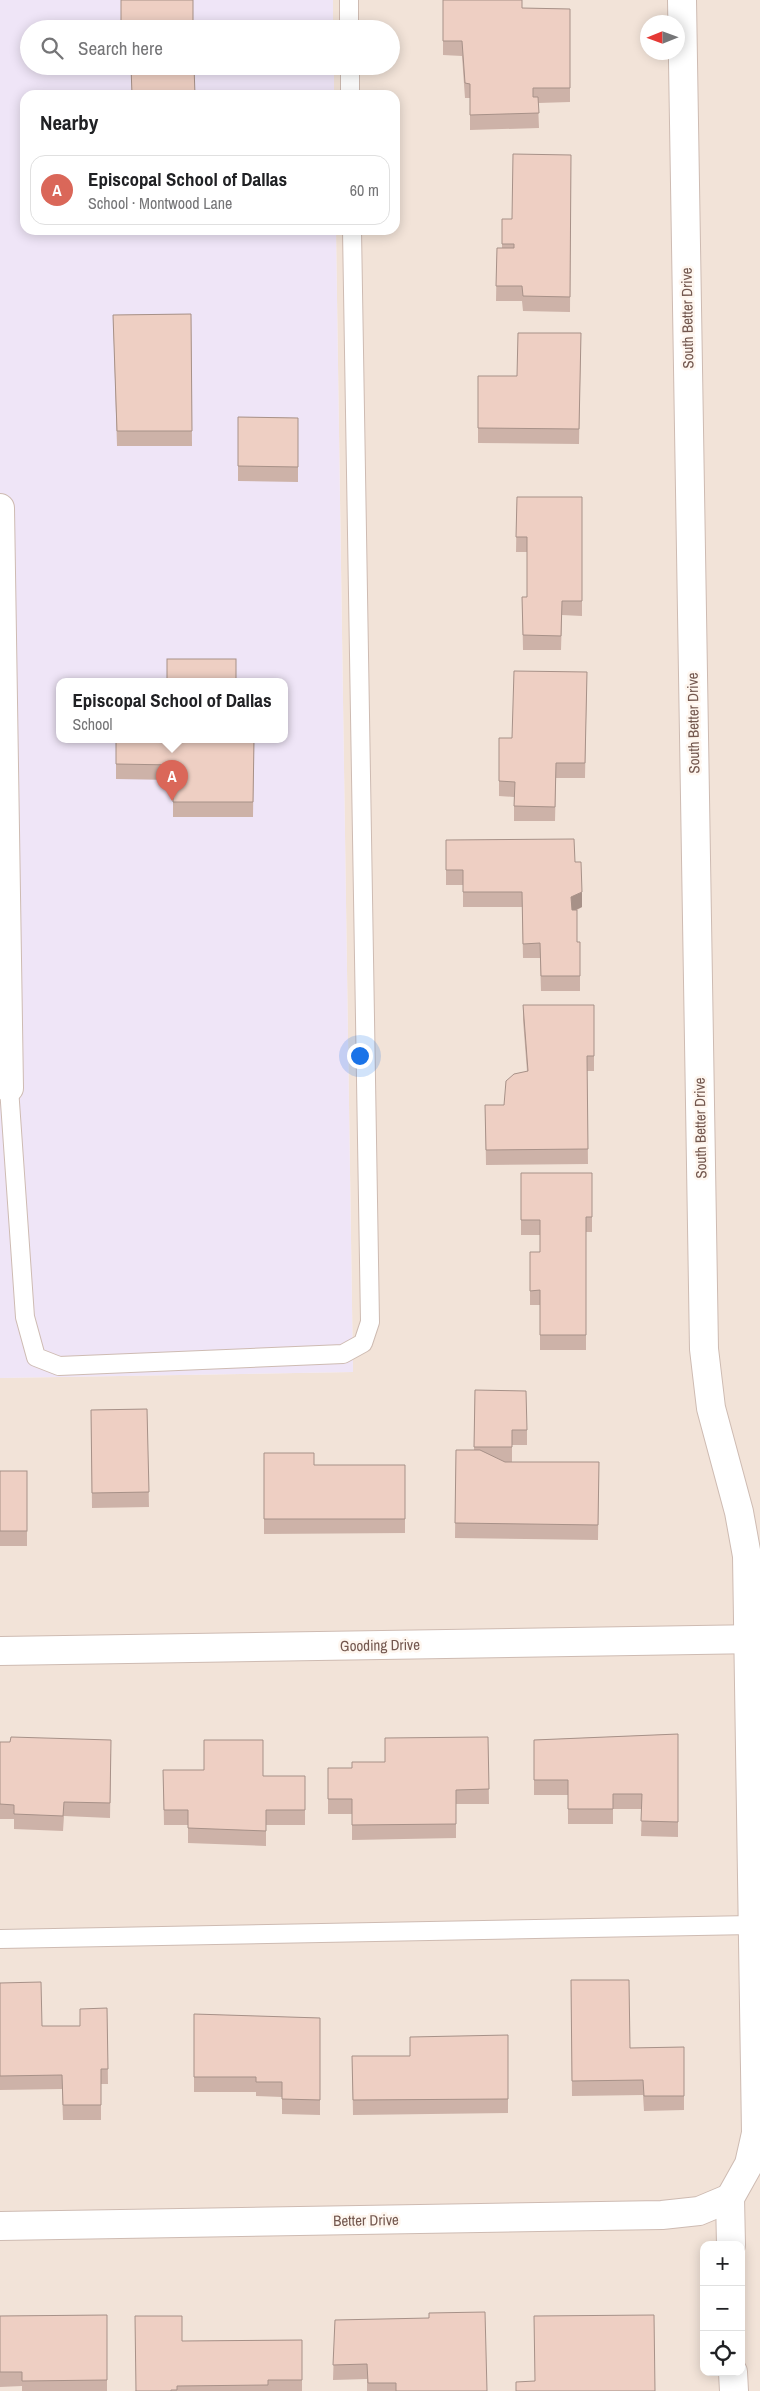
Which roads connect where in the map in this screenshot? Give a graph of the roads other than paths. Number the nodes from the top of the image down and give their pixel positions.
1 (349, 0) edge
2 (682, 0) edge
3 (349, 20) edge
4 (350, 75) edge
5 (350, 90) edge
6 (352, 235) edge
7 (0, 508) edge
8 (1, 615) edge
9 (10, 1088) joint
10 (754, 1639) edge
11 (0, 1651) edge
12 (752, 1925) junction
13 (0, 1939) edge
14 (730, 2198) junction
15 (0, 2226) edge
16 (731, 2241) edge
17 (733, 2376) edge
18 (734, 2391) edge

1 - 3 lane
2 - 10 street, South Better Drive
4 - 5 lane
6 - 9 lane
7 - 8 street
8 - 9 street
10 - 11 street, Gooding Drive
10 - 12 street, South Better Drive
12 - 13 lane
12 - 14 street, South Better Drive
14 - 15 street, Better Drive
14 - 16 street
17 - 18 street

